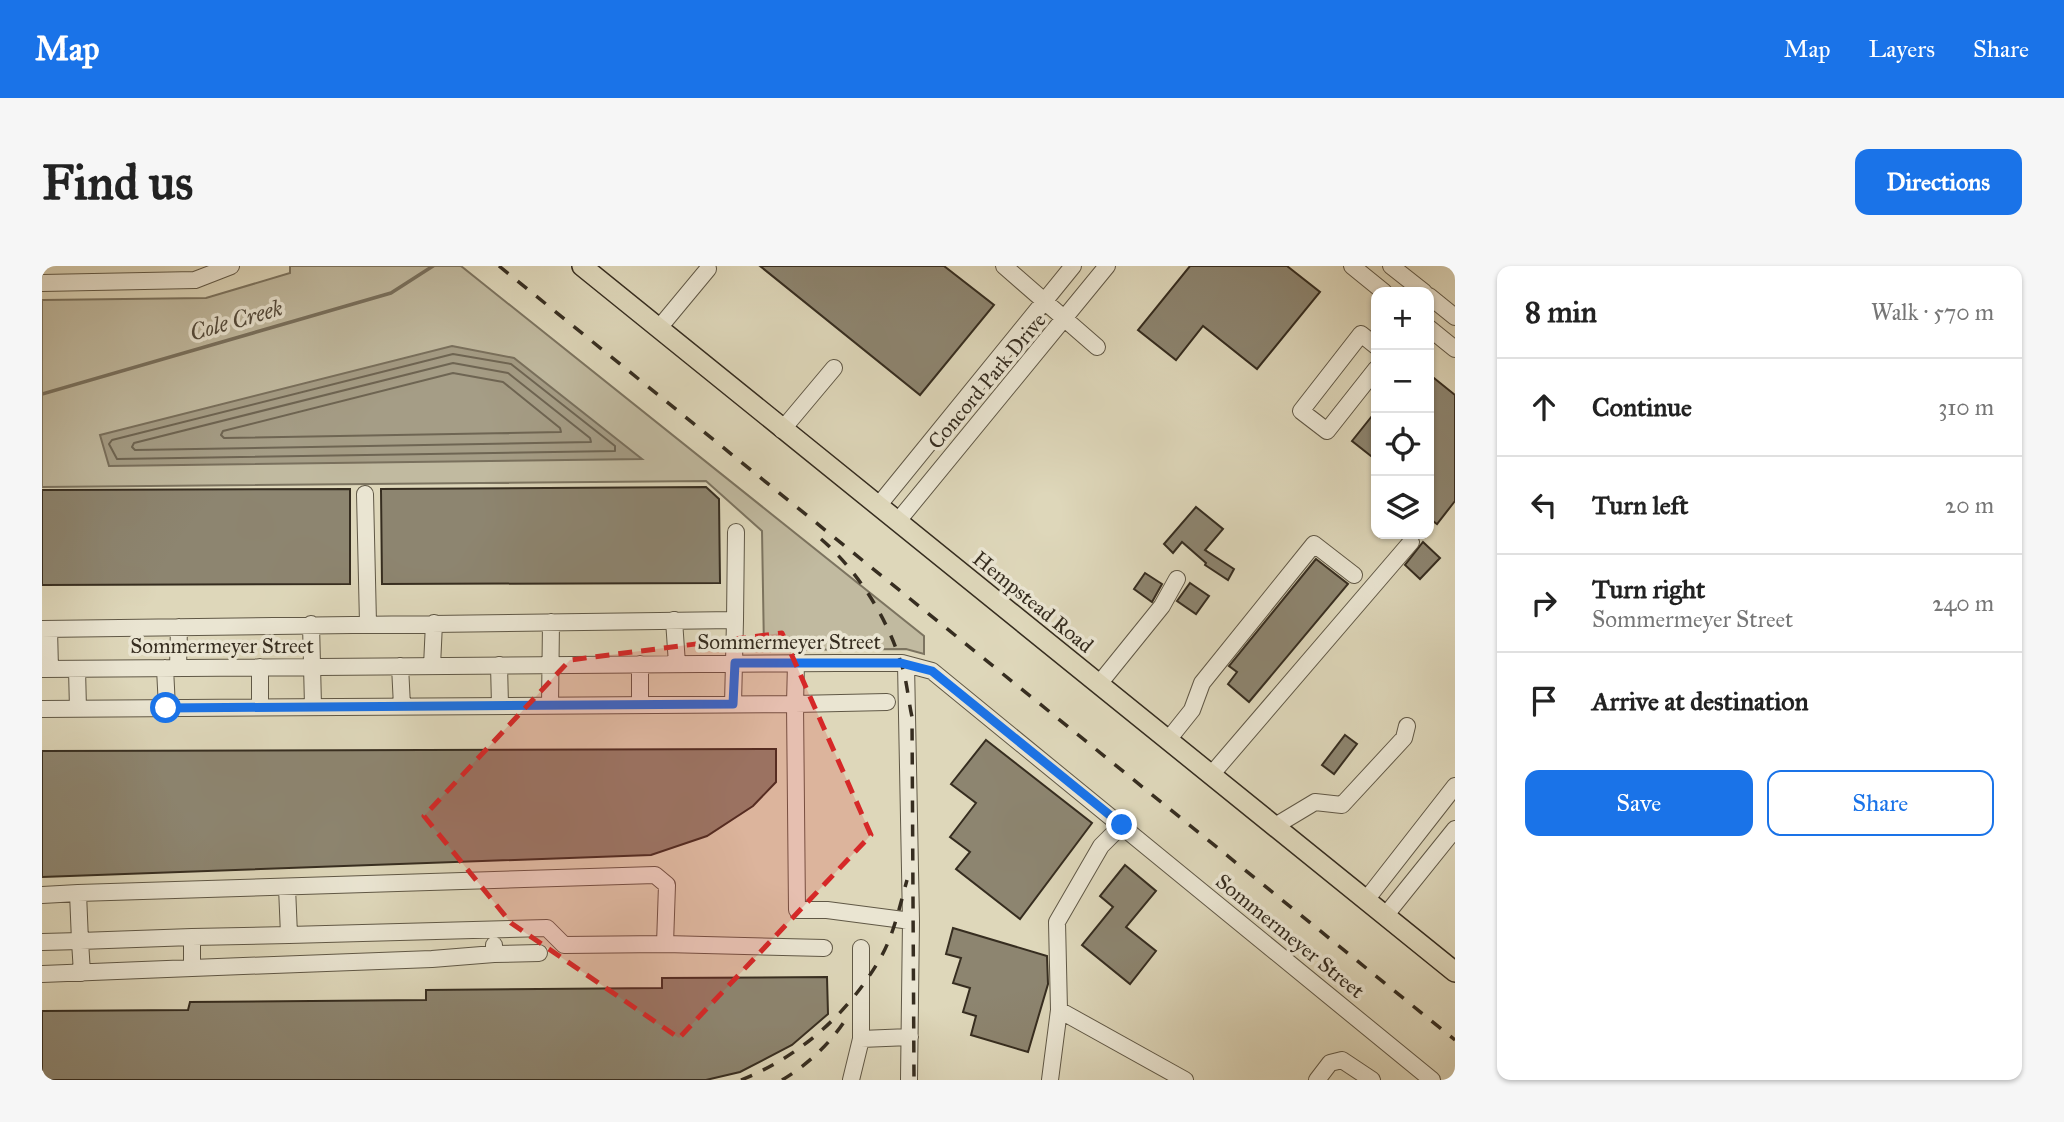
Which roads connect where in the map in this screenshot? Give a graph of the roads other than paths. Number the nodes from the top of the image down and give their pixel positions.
1 (231, 266) edge
2 (582, 266) edge
3 (1004, 266) edge
4 (1073, 266) edge
5 (1107, 266) edge
6 (1352, 266) edge
7 (1398, 268) edge
8 (709, 269) dead end
9 (78, 274) edge
10 (42, 283) edge
11 (1378, 287) edge
12 (1419, 287) edge
13 (1434, 300) edge
14 (1043, 303) junction
15 (1455, 317) edge
16 (1064, 320) junction
17 (659, 328) junction
18 (1434, 332) edge
19 (1371, 342) edge
20 (1097, 346) dead end
21 (1455, 349) edge
22 (834, 368) dead end
23 (1371, 375) edge
24 (782, 430) junction
25 (365, 494) dead end
26 (878, 506) junction
27 (898, 521) junction
28 (736, 532) dead end
29 (1411, 542) dead end
30 (1354, 575) dead end
31 (1177, 579) dead end
32 (674, 620) junction
33 (735, 620) junction
34 (551, 622) junction
35 (368, 623) junction
36 (434, 623) junction
37 (311, 624) junction
38 (179, 627) junction
39 (46, 629) edge
40 (735, 663) junction
41 (796, 663) junction
42 (640, 664) junction
43 (677, 664) junction
44 (906, 664) junction
45 (499, 665) junction
46 (551, 665) junction
47 (400, 666) junction
48 (432, 666) junction
49 (260, 667) junction
50 (313, 667) junction
51 (77, 668) junction
52 (171, 668) junction
53 (46, 669) edge
54 (1099, 684) junction
55 (887, 702) dead end
56 (733, 704) junction
57 (795, 704) junction
58 (500, 705) junction
59 (550, 705) junction
60 (640, 705) junction
61 (260, 706) junction
62 (313, 706) junction
63 (402, 706) junction
64 (166, 708) junction
65 (42, 709) edge
66 (78, 709) junction
67 (1407, 726) dead end
68 (1168, 740) junction
69 (1211, 775) junction
70 (1455, 786) edge
71 (1122, 825) junction
72 (1275, 827) junction
73 (1455, 829) edge
74 (287, 887) junction
75 (78, 893) junction
76 (42, 895) edge
77 (1366, 900) junction
78 (1385, 916) junction
79 (911, 921) junction
80 (492, 929) junction
81 (431, 931) junction
82 (362, 933) junction
83 (293, 935) junction
84 (192, 937) junction
85 (80, 941) junction
86 (42, 942) edge
87 (665, 944) junction
88 (824, 948) dead end
89 (861, 948) dead end
90 (539, 953) dead end
91 (495, 954) junction
92 (432, 959) junction
93 (362, 962) junction
94 (299, 966) junction
95 (192, 968) junction
96 (82, 972) junction
97 (1455, 972) edge
98 (42, 974) edge
99 (1059, 1010) junction
100 (909, 1037) junction
101 (861, 1039) junction
102 (851, 1080) edge
103 (909, 1080) edge
104 (1050, 1080) edge
105 (1185, 1080) edge
106 (1317, 1080) edge
107 (1372, 1080) edge
108 (1432, 1080) edge

1 - 9 street
2 - 17 main road, Hempstead Road
3 - 14 street
4 - 14 street, Concord Park Drive
5 - 16 street, Concord Park Drive
6 - 11 street
7 - 11 street
7 - 12 street
8 - 17 street
9 - 10 street
13 - 15 street
14 - 16 street
14 - 26 street, Concord Park Drive
16 - 20 street
16 - 27 street, Concord Park Drive
17 - 24 main road, Hempstead Road
18 - 21 street
19 - 23 street
22 - 24 street
24 - 26 main road, Hempstead Road
25 - 35 street
26 - 27 main road, Hempstead Road
27 - 54 main road, Hempstead Road
28 - 33 street
29 - 69 street
30 - 68 street
31 - 54 street
32 - 33 street
32 - 34 street
32 - 43 street
33 - 40 street
34 - 36 street
34 - 46 street
35 - 36 street
35 - 37 street
36 - 48 street
37 - 38 street
37 - 50 street
38 - 39 street
38 - 52 street
39 - 53 street
40 - 41 street, Sommermeyer Street
40 - 43 street, Sommermeyer Street
40 - 56 street
41 - 44 street, Sommermeyer Street
41 - 57 street
42 - 43 street, Sommermeyer Street
42 - 46 street, Sommermeyer Street
42 - 60 street
44 - 71 street, Sommermeyer Street
44 - 79 street
45 - 46 street, Sommermeyer Street
45 - 48 street, Sommermeyer Street
45 - 58 street
46 - 59 street
47 - 48 street, Sommermeyer Street
47 - 50 street, Sommermeyer Street
47 - 63 street
49 - 50 street, Sommermeyer Street
49 - 52 street, Sommermeyer Street
49 - 61 street
50 - 62 street
51 - 52 street, Sommermeyer Street
51 - 53 street, Sommermeyer Street
51 - 66 street
52 - 64 street
54 - 68 main road, Hempstead Road
55 - 57 street
56 - 57 street
56 - 60 street
57 - 79 street
58 - 59 street
58 - 63 street
59 - 60 street
61 - 62 street
61 - 64 street
62 - 63 street
64 - 66 street
65 - 66 street
67 - 72 street
68 - 69 main road, Hempstead Road
69 - 72 main road, Hempstead Road
70 - 77 street
71 - 99 street
71 - 108 street, Sommermeyer Street
72 - 77 main road, Hempstead Road
73 - 78 street
74 - 75 street
74 - 83 street
74 - 87 street
75 - 76 street
75 - 85 street
77 - 78 main road, Hempstead Road
78 - 97 main road, Hempstead Road
79 - 100 street
80 - 81 street
80 - 87 street
80 - 91 street
81 - 82 street
81 - 92 street
82 - 83 street
82 - 93 street
83 - 84 street
83 - 94 street
84 - 85 street
84 - 95 street
85 - 86 street
85 - 96 street
87 - 88 street
89 - 101 street
90 - 91 street
91 - 92 street
92 - 93 street
93 - 94 street
94 - 95 street
95 - 96 street
96 - 98 street
99 - 104 street
99 - 105 street
100 - 101 street
100 - 103 street
101 - 102 street
106 - 107 street

